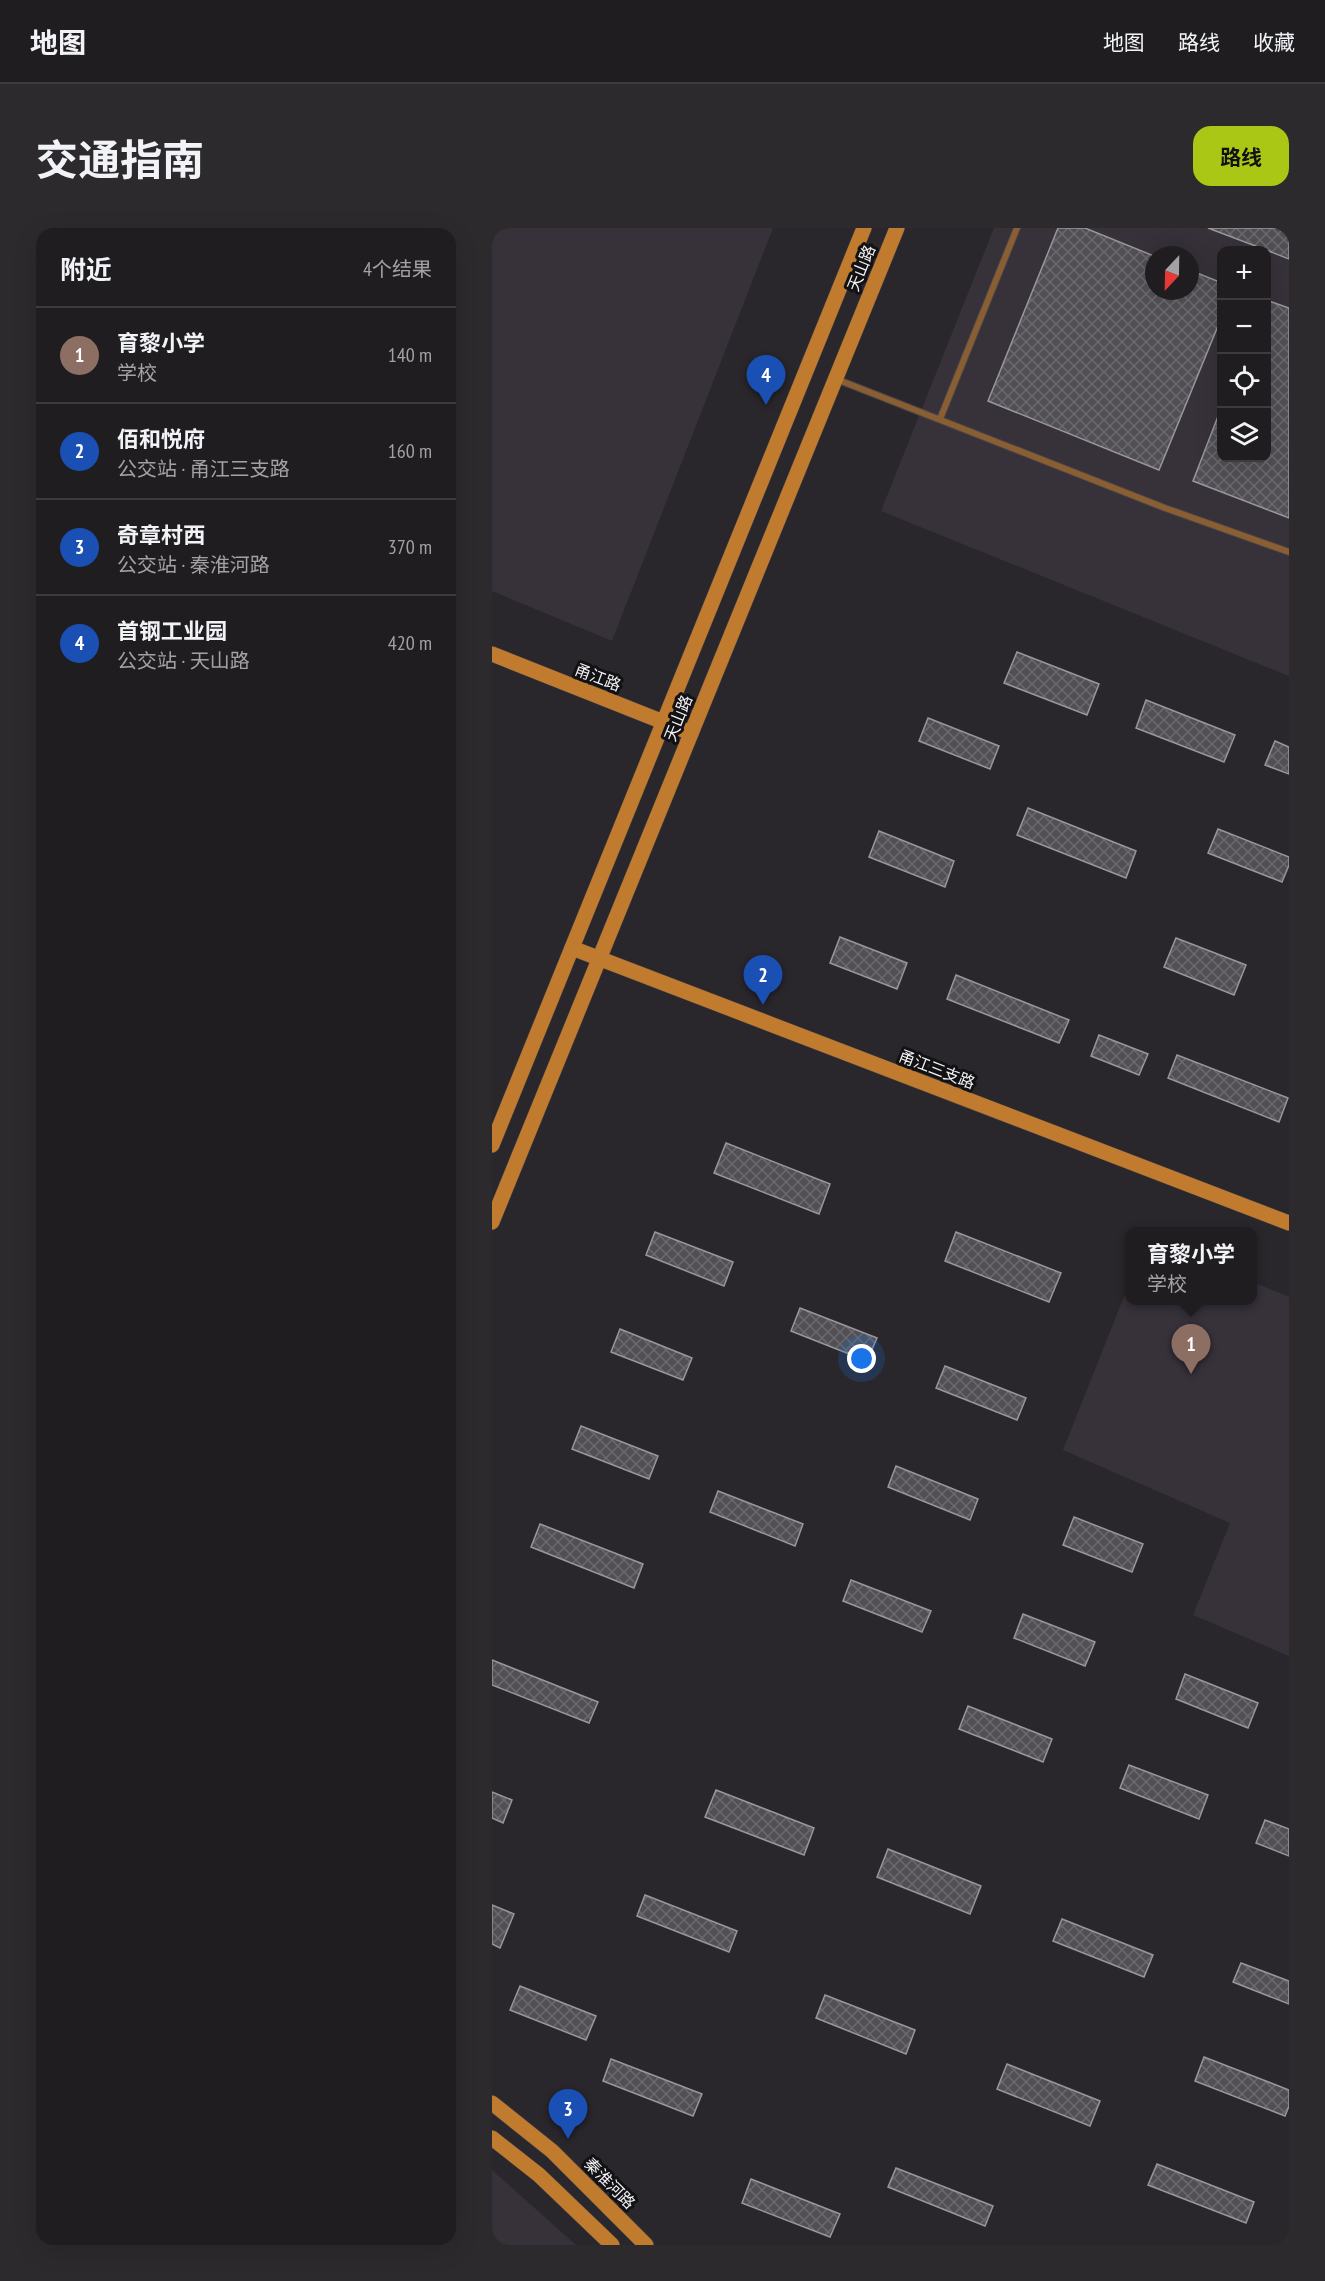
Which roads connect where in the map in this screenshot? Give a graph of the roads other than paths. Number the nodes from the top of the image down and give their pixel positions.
1 (864, 228) edge
2 (897, 228) edge
3 (1017, 228) edge
4 (835, 379) junction
5 (940, 418) junction
6 (1289, 552) edge
7 (492, 654) edge
8 (663, 721) junction
9 (691, 733) junction
10 (572, 948) junction
11 (599, 959) junction
12 (492, 1145) edge
13 (492, 1222) edge
14 (1289, 1223) edge
15 (492, 2103) edge
16 (492, 2138) edge
17 (612, 2245) edge
18 (646, 2245) edge

1 - 8 street, 天山路
2 - 4 street, 天山路
3 - 5 lane
4 - 5 lane
4 - 9 street, 天山路
5 - 6 lane
7 - 8 street, 甬江路
8 - 9 street, 甬江路
8 - 10 street, 天山路
9 - 11 street, 天山路
10 - 11 street, 甬江三支路
10 - 12 street, 天山路
11 - 13 street, 天山路
11 - 14 street, 甬江三支路
15 - 18 street, 秦淮河路
16 - 17 street

